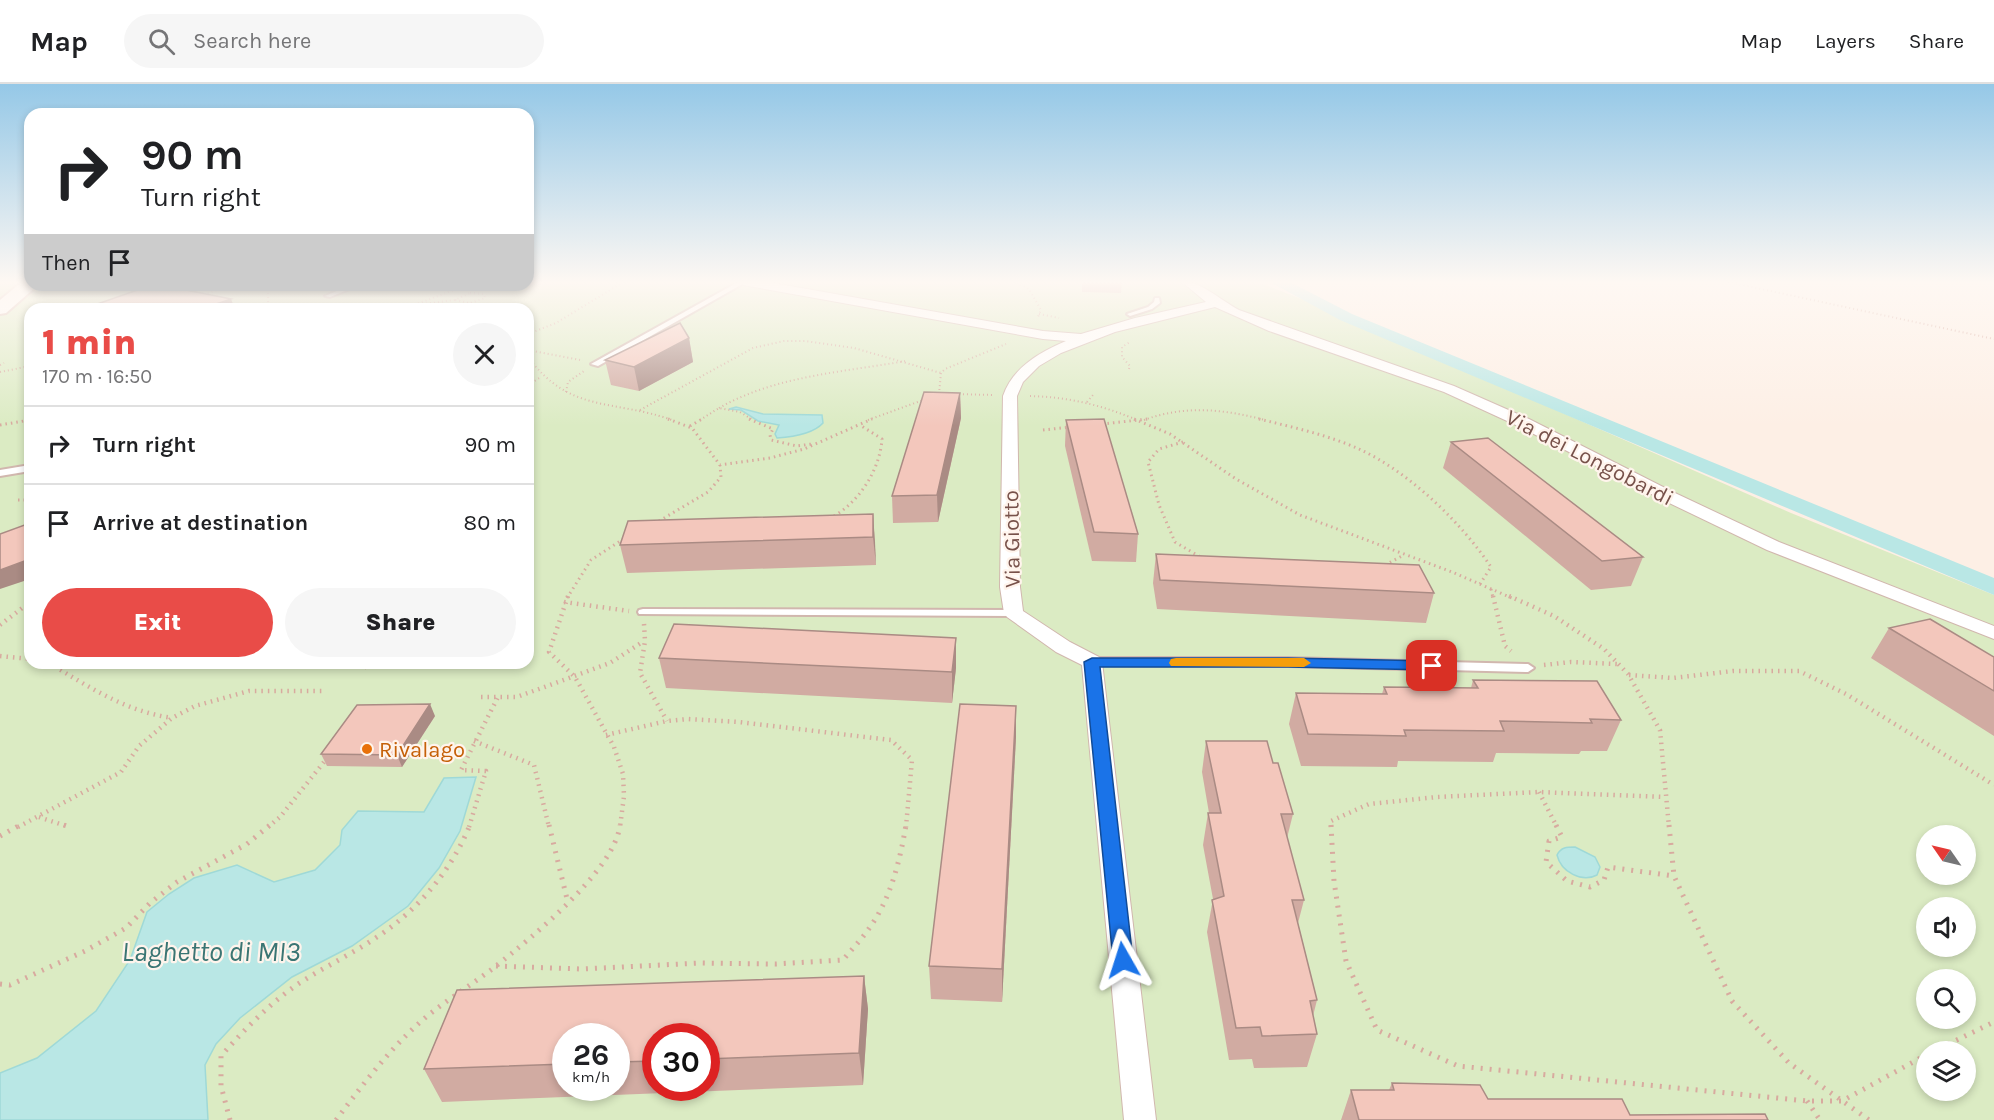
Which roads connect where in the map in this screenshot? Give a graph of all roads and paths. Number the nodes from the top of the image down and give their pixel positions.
1 (657, 329) edge
2 (1012, 329) edge
3 (1030, 329) edge
4 (1117, 329) edge
5 (1283, 329) edge
6 (1949, 329) edge
7 (1027, 332) junction
8 (1994, 339) edge
9 (1133, 340) dead end
10 (1047, 344) junction
11 (534, 351) edge
12 (909, 361) junction
13 (595, 364) junction
14 (534, 366) edge
15 (24, 367) edge
16 (1129, 369) dead end
17 (0, 372) edge
18 (941, 373) junction
19 (541, 377) junction
20 (534, 381) edge
21 (566, 392) junction
22 (1093, 395) dead end
23 (1086, 403) dead end
24 (718, 408) junction
25 (639, 411) junction
26 (24, 421) edge
27 (860, 424) junction
28 (0, 425) edge
29 (1093, 425) edge
30 (690, 426) junction
31 (1072, 427) edge
32 (1042, 430) dead end
33 (1184, 442) dead end
34 (816, 444) junction
35 (720, 465) junction
36 (24, 469) edge
37 (0, 473) edge
38 (18, 500) dead end
39 (24, 500) edge
40 (666, 518) junction
41 (825, 520) edge
42 (675, 521) edge
43 (656, 522) edge
44 (628, 537) edge
45 (1403, 555) dead end
46 (1213, 559) edge
47 (1376, 569) edge
48 (1480, 584) dead end
49 (1491, 589) dead end
50 (564, 603) junction
51 (24, 607) edge
52 (643, 612) junction
53 (1014, 613) junction
54 (0, 625) edge
55 (1994, 633) edge
56 (645, 641) junction
57 (0, 656) edge
58 (24, 658) edge
59 (1092, 662) junction
60 (1618, 664) dead end
61 (1528, 668) junction
62 (59, 669) edge
63 (1628, 675) dead end
64 (575, 677) junction
65 (323, 691) dead end
66 (481, 697) dead end
67 (498, 697) junction
68 (172, 718) junction
69 (667, 721) junction
70 (606, 735) junction
71 (474, 741) junction
72 (330, 754) edge
73 (1994, 785) edge
74 (1539, 792) junction
75 (1665, 797) dead end
76 (39, 816) junction
77 (70, 827) dead end
78 (0, 836) edge
79 (1674, 876) dead end
80 (568, 903) junction
81 (496, 966) junction
82 (0, 984) edge
83 (1994, 1023) edge
84 (1952, 1041) edge
85 (1916, 1060) edge
86 (1807, 1101) junction
87 (230, 1120) edge
88 (336, 1120) edge
89 (1140, 1120) edge
90 (1820, 1120) edge

1 - 13 lane
2 - 7 street
3 - 7 path
4 - 10 street, Via Giotto
5 - 55 street, Via dei Longobardi
6 - 8 path
7 - 10 street
7 - 18 path
9 - 16 path
10 - 53 street, Via Giotto
11 - 13 path
12 - 18 path
12 - 24 path
12 - 25 path
13 - 21 path
14 - 19 path
15 - 17 path
18 - 27 path
19 - 20 path
19 - 21 path
21 - 25 path
22 - 23 path
24 - 30 path
24 - 34 path
25 - 30 path
26 - 28 path
27 - 34 path
27 - 41 path
29 - 48 path
30 - 35 path
31 - 32 path
33 - 46 path
34 - 35 path
35 - 40 path
36 - 37 lane
38 - 39 path
40 - 42 path
40 - 43 path
44 - 50 path
45 - 47 path
49 - 61 path
50 - 52 path
50 - 64 path
51 - 54 path
52 - 53 lane
52 - 56 path
53 - 59 street, Via Giotto
56 - 64 path
56 - 69 path
57 - 58 path
59 - 61 lane
59 - 89 street
60 - 61 path
62 - 68 path
63 - 73 path
64 - 67 path
64 - 70 path
65 - 68 path
66 - 67 path
67 - 71 path
68 - 76 path
69 - 70 path
69 - 81 path
70 - 80 path
71 - 80 path
71 - 87 path
72 - 82 path
74 - 75 path
74 - 79 path
74 - 86 path
76 - 77 path
76 - 78 path
80 - 81 path
81 - 88 path
83 - 84 path
85 - 86 path
86 - 90 path

